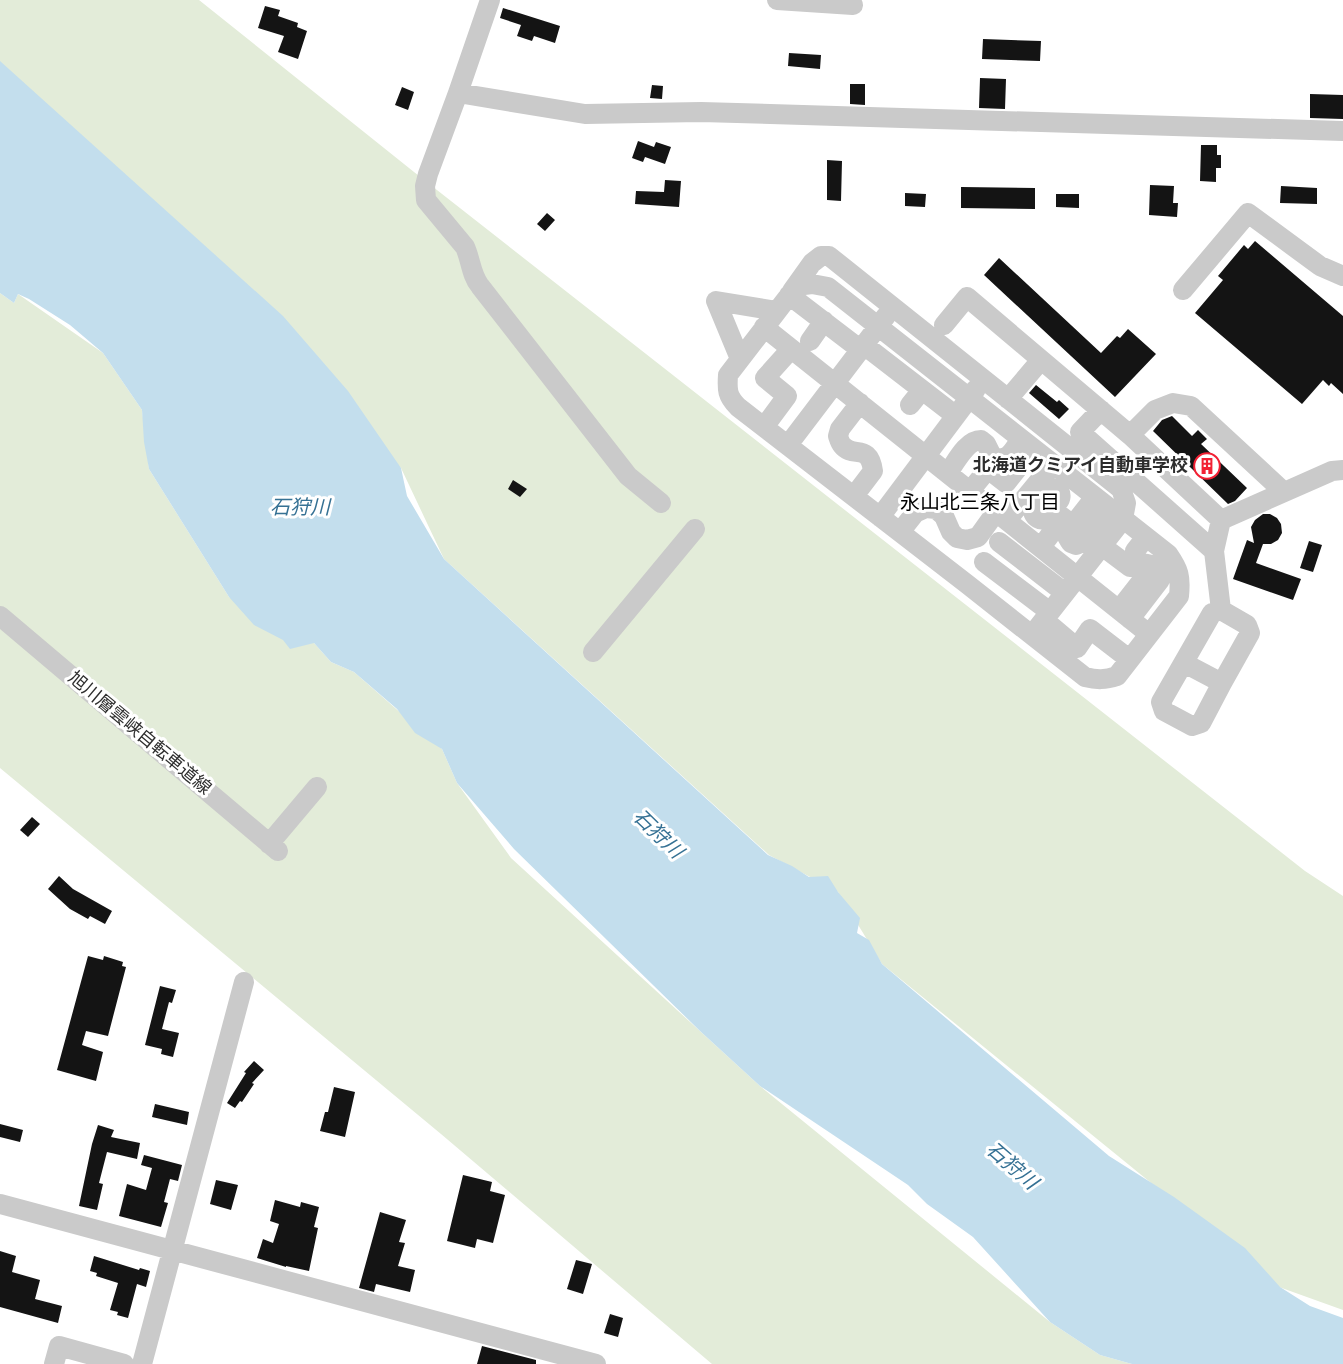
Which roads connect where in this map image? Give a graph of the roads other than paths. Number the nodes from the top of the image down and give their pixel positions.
1 (490, 0) edge
2 (777, 0) edge
3 (853, 6) dead end
4 (458, 93) junction
5 (1343, 131) edge
6 (1343, 276) edge
7 (1183, 290) dead end
8 (790, 294) junction
9 (892, 307) junction
10 (770, 319) junction
11 (824, 321) junction
12 (944, 325) dead end
13 (878, 326) junction
14 (810, 341) dead end
15 (862, 348) junction
16 (791, 349) junction
17 (744, 353) junction
18 (1041, 360) junction
19 (983, 379) junction
20 (835, 384) junction
21 (969, 398) junction
22 (1008, 399) junction
23 (860, 403) junction
24 (1101, 410) junction
25 (956, 416) junction
26 (764, 427) junction
27 (1130, 435) junction
28 (1027, 444) junction
29 (788, 445) junction
30 (925, 455) junction
31 (1053, 464) junction
32 (1343, 470) edge
33 (948, 473) junction
34 (970, 491) junction
35 (1146, 491) junction
36 (1284, 492) junction
37 (854, 496) junction
38 (1051, 498) junction
39 (661, 503) dead end
40 (1113, 507) junction
41 (880, 517) junction
42 (1221, 520) junction
43 (695, 529) dead end
44 (1019, 530) junction
45 (900, 532) junction
46 (1146, 537) junction
47 (999, 543) junction
48 (1102, 546) junction
49 (1214, 551) junction
50 (984, 562) junction
51 (1078, 577) junction
52 (967, 584) junction
53 (1065, 593) junction
54 (1221, 610) junction
55 (1124, 614) junction
56 (0, 616) edge
57 (1042, 623) junction
58 (1149, 634) junction
59 (593, 652) dead end
60 (1129, 659) junction
61 (1184, 663) junction
62 (1222, 683) junction
63 (317, 787) dead end
64 (244, 982) dead end
65 (0, 1204) edge
66 (173, 1251) junction
67 (54, 1364) edge
68 (124, 1364) edge
69 (142, 1364) edge
70 (596, 1364) edge

1 - 4 street
2 - 3 street
4 - 5 street
4 - 39 street
6 - 7 street
8 - 9 street
8 - 10 street
8 - 11 street
8 - 13 street
9 - 13 street
9 - 19 street
10 - 16 street
10 - 17 street
10 - 17 street
11 - 14 street
11 - 15 street
12 - 18 street
13 - 15 street
13 - 21 street
15 - 20 street
15 - 25 street
16 - 20 street
16 - 26 street
17 - 26 street
18 - 22 street
18 - 24 street
19 - 21 street
19 - 22 street
20 - 23 street
20 - 29 street
21 - 25 street
21 - 28 street
22 - 40 street
23 - 30 street
23 - 37 street
24 - 27 street
24 - 35 street
25 - 30 street
26 - 29 street
27 - 36 street
27 - 42 street
28 - 31 street
28 - 33 street
28 - 34 street
29 - 37 street
30 - 33 street
30 - 41 street
31 - 38 street
31 - 44 street
32 - 36 street
33 - 34 street
34 - 44 street
35 - 40 street
35 - 49 street
36 - 42 street
37 - 41 street
38 - 40 street
38 - 44 street
40 - 44 street
40 - 46 street
40 - 48 street
41 - 45 street
42 - 49 street
43 - 59 street
44 - 45 street
44 - 47 street
44 - 51 street
45 - 52 street
46 - 55 street
46 - 58 street
47 - 50 street
47 - 53 street
48 - 51 street
48 - 55 street
49 - 54 street
50 - 52 street
50 - 57 street
51 - 53 street
51 - 55 street
52 - 57 street
53 - 57 street
54 - 61 street
54 - 62 street
55 - 58 street
56 - 63 street, 旭川層雲峡自転車道線
57 - 60 street
57 - 60 street
58 - 60 street
61 - 62 street
61 - 62 street
64 - 66 street
65 - 66 street
66 - 69 street
66 - 70 street
67 - 68 street

